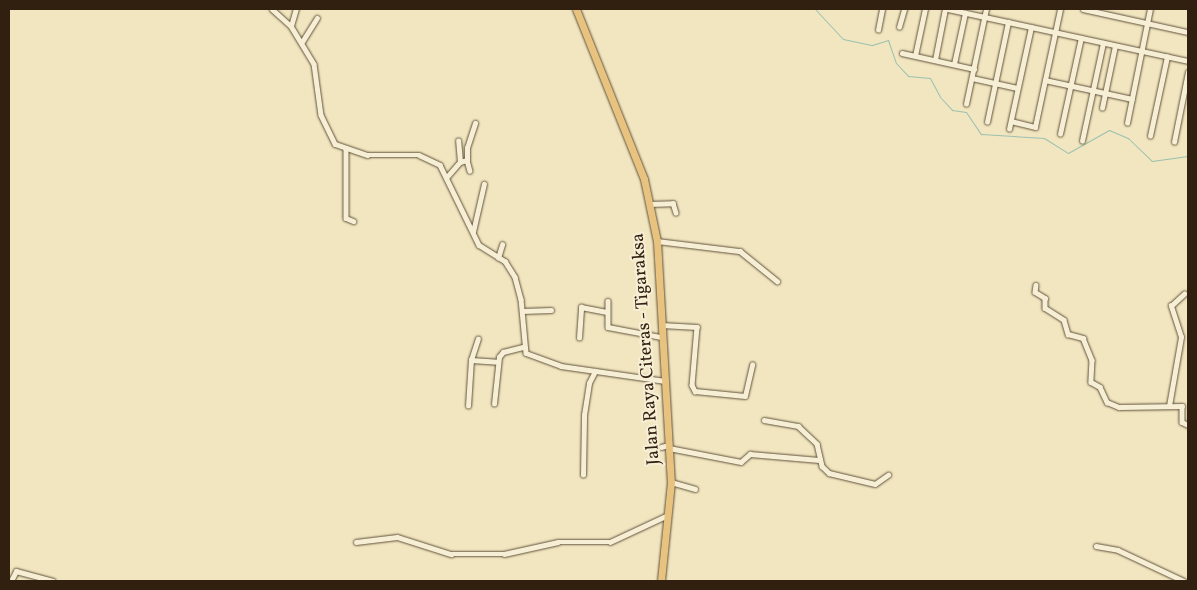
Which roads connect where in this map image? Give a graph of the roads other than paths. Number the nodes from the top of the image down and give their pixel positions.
1 (272, 9) edge
2 (296, 9) edge
3 (576, 9) edge
4 (882, 9) edge
5 (904, 9) edge
6 (925, 9) edge
7 (946, 9) edge
8 (986, 9) edge
9 (1060, 9) edge
10 (1083, 9) edge
11 (1150, 9) edge
12 (965, 13) junction
13 (985, 17) junction
14 (317, 18) dead end
15 (1008, 22) junction
16 (1146, 24) junction
17 (290, 26) junction
18 (1030, 27) junction
19 (899, 28) dead end
20 (878, 30) dead end
21 (1055, 32) junction
22 (1188, 32) edge
23 (1081, 38) junction
24 (302, 42) junction
25 (1103, 43) junction
26 (1115, 46) junction
27 (1142, 52) junction
28 (902, 53) dead end
29 (915, 56) junction
30 (1167, 57) junction
31 (935, 60) junction
32 (1188, 61) edge
33 (954, 64) junction
34 (974, 69) junction
35 (1188, 72) edge
36 (972, 78) junction
37 (1045, 80) junction
38 (995, 83) junction
39 (1070, 86) junction
40 (1018, 88) junction
41 (1093, 90) junction
42 (1106, 93) junction
43 (1132, 99) junction
44 (966, 104) dead end
45 (1102, 108) dead end
46 (1010, 121) junction
47 (987, 122) dead end
48 (475, 123) dead end
49 (1127, 123) dead end
50 (1009, 130) dead end
51 (1060, 134) dead end
52 (1150, 136) dead end
53 (458, 141) dead end
54 (1082, 141) dead end
55 (1174, 142) dead end
56 (346, 150) junction
57 (467, 160) junction
58 (460, 162) junction
59 (470, 171) dead end
60 (446, 178) junction
61 (484, 184) dead end
62 (649, 204) junction
63 (676, 213) dead end
64 (353, 221) dead end
65 (473, 232) junction
66 (657, 241) junction
67 (502, 245) dead end
68 (498, 258) junction
69 (777, 281) dead end
70 (1036, 284) dead end
71 (1184, 294) dead end
72 (608, 302) dead end
73 (551, 310) dead end
74 (522, 311) junction
75 (607, 312) junction
76 (661, 325) junction
77 (578, 338) dead end
78 (661, 338) junction
79 (478, 339) dead end
80 (523, 347) junction
81 (471, 360) junction
82 (497, 362) junction
83 (752, 365) dead end
84 (595, 371) junction
85 (665, 381) junction
86 (494, 404) dead end
87 (468, 406) dead end
88 (1169, 406) junction
89 (764, 420) dead end
90 (1188, 425) edge
91 (669, 446) junction
92 (661, 447) dead end
93 (819, 460) junction
94 (583, 475) dead end
95 (888, 475) dead end
96 (671, 482) junction
97 (695, 489) dead end
98 (668, 515) junction
99 (356, 542) dead end
100 (1096, 546) dead end
101 (11, 581) edge
102 (53, 581) edge
103 (661, 581) edge
104 (1184, 581) edge

1 - 17 street
2 - 17 street
3 - 62 main road, Jalan Raya Citeras - Tigaraksa
4 - 20 street
5 - 19 street
6 - 29 street
7 - 12 street
7 - 31 street
8 - 13 street
9 - 21 street
10 - 16 street
11 - 16 street
12 - 13 street
12 - 33 street
13 - 15 street
13 - 34 street
14 - 24 street
15 - 18 street
15 - 38 street
16 - 22 street
16 - 27 street
17 - 24 street
18 - 21 street
18 - 40 street
21 - 23 street
21 - 37 street
23 - 25 street
23 - 39 street
24 - 56 street
25 - 26 street
25 - 41 street
26 - 27 street
26 - 42 street
27 - 30 street
27 - 43 street
28 - 29 street
29 - 31 street
30 - 32 street
30 - 52 street
31 - 33 street
33 - 34 street
34 - 36 street
35 - 55 street
36 - 38 street
36 - 44 street
37 - 39 street
37 - 46 street
38 - 40 street
38 - 47 street
39 - 41 street
39 - 51 street
40 - 46 street
41 - 42 street
41 - 54 street
42 - 43 street
42 - 45 street
43 - 49 street
46 - 50 street
48 - 57 street
53 - 58 street
56 - 60 street
56 - 64 street
57 - 58 street
57 - 59 street
58 - 60 street
60 - 65 street
61 - 65 street
62 - 63 street
62 - 66 main road, Jalan Raya Citeras - Tigaraksa
65 - 68 street
66 - 69 street
66 - 76 main road, Jalan Raya Citeras - Tigaraksa
67 - 68 street
68 - 74 street
70 - 88 street
71 - 88 street
72 - 75 street
73 - 74 street
74 - 80 street
75 - 77 street
75 - 78 street
76 - 78 main road, Jalan Raya Citeras - Tigaraksa
76 - 83 street
78 - 85 main road, Jalan Raya Citeras - Tigaraksa
79 - 81 street
80 - 82 street
80 - 84 street
81 - 82 street
81 - 87 street
82 - 86 street
84 - 85 street
84 - 94 street
85 - 91 main road, Jalan Raya Citeras - Tigaraksa
88 - 90 street
89 - 93 street
91 - 92 street
91 - 93 street
91 - 96 main road, Jalan Raya Citeras - Tigaraksa
93 - 95 street
96 - 97 street
96 - 98 main road, Jalan Raya Citeras - Tigaraksa
98 - 99 street
98 - 103 main road, Jalan Raya Citeras - Tigaraksa
100 - 104 street
101 - 102 street

